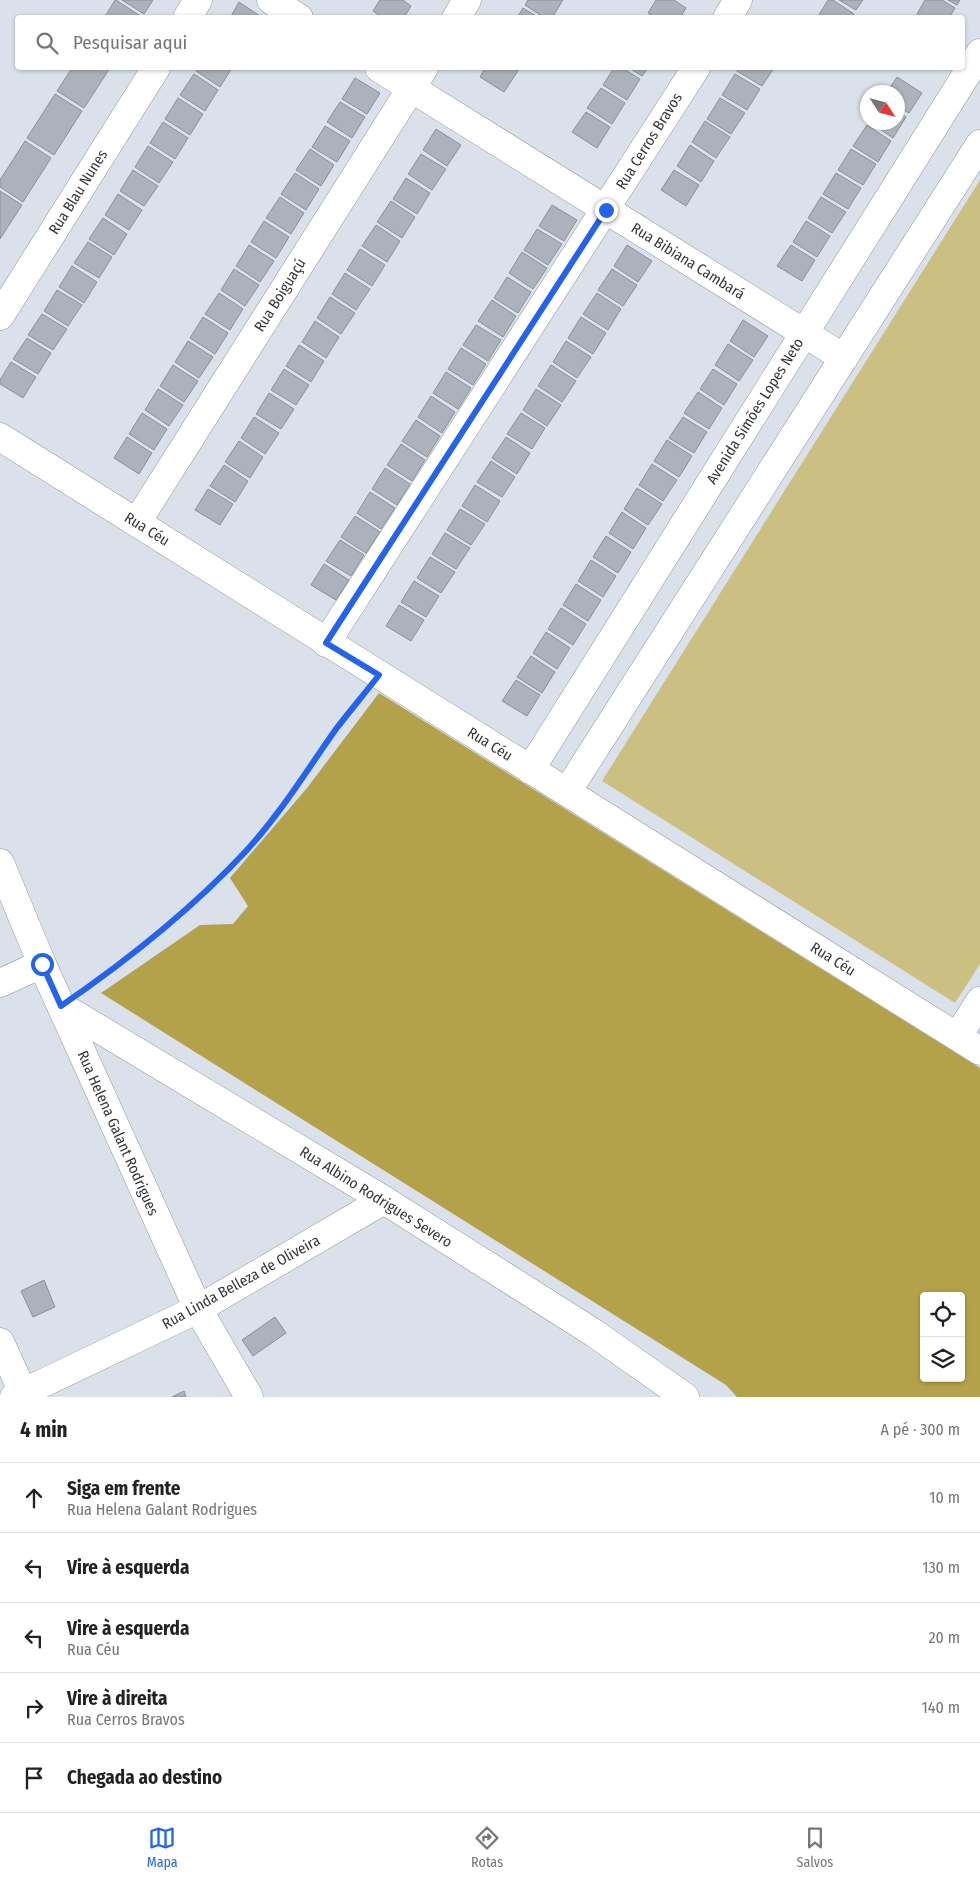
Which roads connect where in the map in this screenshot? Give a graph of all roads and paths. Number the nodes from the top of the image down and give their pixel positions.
1 (198, 0) edge
2 (271, 0) edge
3 (467, 0) edge
4 (738, 0) edge
5 (189, 15) edge
6 (294, 15) edge
7 (458, 15) edge
8 (729, 15) edge
9 (980, 53) edge
10 (155, 70) edge
11 (387, 70) edge
12 (695, 70) edge
13 (418, 78) edge
14 (980, 144) edge
15 (606, 210) junction
16 (0, 316) edge
17 (804, 333) junction
18 (844, 358) junction
19 (0, 437) edge
20 (136, 522) junction
21 (326, 643) junction
22 (379, 675) junction
23 (530, 770) junction
24 (567, 792) junction
25 (0, 863) edge
26 (42, 964) junction
27 (0, 983) edge
28 (980, 1001) edge
29 (61, 1006) junction
30 (958, 1036) junction
31 (980, 1051) edge
32 (384, 1200) junction
33 (198, 1309) junction
34 (0, 1342) edge
35 (21, 1396) edge
36 (249, 1397) edge
37 (684, 1397) edge

1 - 5 street
2 - 6 street
3 - 7 street
4 - 8 street
9 - 17 street, Avenida Simões Lopes Neto
10 - 16 street, Rua Blau Nunes
11 - 13 street, Rua Bibiana Cambará
12 - 15 street, Rua Cerros Bravos
13 - 15 street, Rua Bibiana Cambará
13 - 20 street, Rua Boiguaçú
14 - 18 street
15 - 17 street, Rua Bibiana Cambará
15 - 21 street, Rua Cerros Bravos
17 - 18 street, Rua Bibiana Cambará
17 - 23 street, Avenida Simões Lopes Neto
18 - 24 street
19 - 20 street, Rua Céu
20 - 21 street, Rua Céu
21 - 22 street, Rua Céu
22 - 23 street, Rua Céu
22 - 29 path
23 - 24 street, Rua Céu
24 - 30 street, Rua Céu
25 - 26 street, Rua Helena Galant Rodrigues
26 - 27 street
26 - 29 street, Rua Helena Galant Rodrigues
28 - 30 street
29 - 32 street, Rua Albino Rodrigues Severo
29 - 33 street, Rua Helena Galant Rodrigues
30 - 31 street, Rua Céu
32 - 33 street, Rua Linda Belleza de Oliveira
32 - 37 street, Rua Albino Rodrigues Severo
33 - 35 street, Rua Linda Belleza de Oliveira
33 - 36 street, Rua Helena Galant Rodrigues
34 - 35 street

